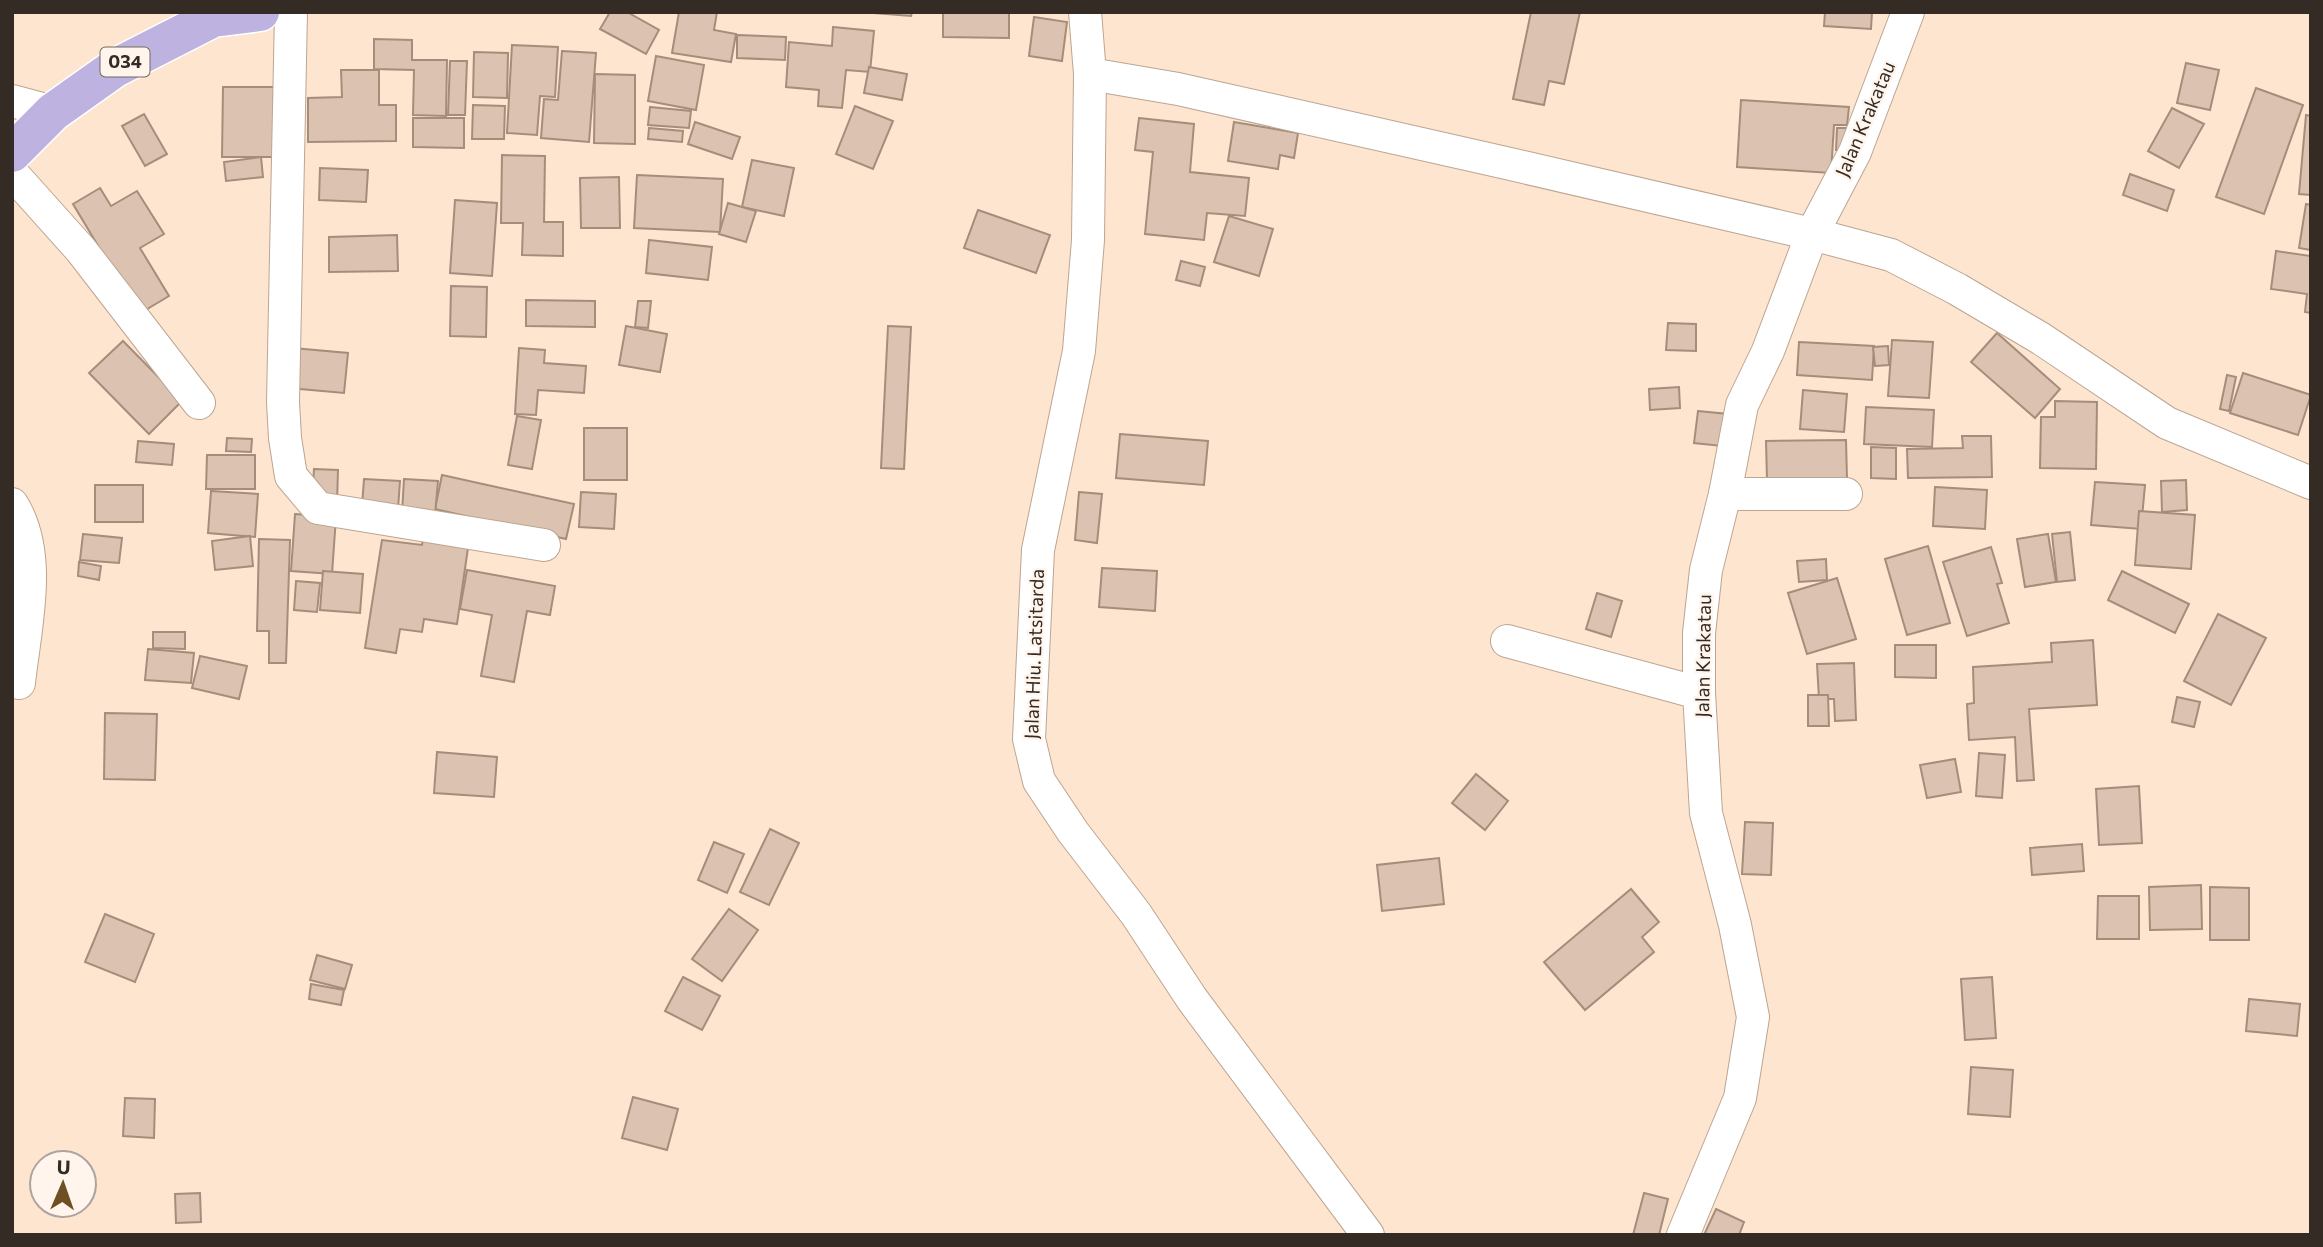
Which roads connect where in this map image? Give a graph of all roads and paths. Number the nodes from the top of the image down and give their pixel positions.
1 (260, 12) edge
2 (291, 12) edge
3 (1085, 12) edge
4 (1908, 12) edge
5 (1090, 74) junction
6 (12, 101) edge
7 (53, 112) junction
8 (12, 153) edge
9 (12, 173) edge
10 (1812, 234) junction
11 (199, 403) dead end
12 (2311, 483) edge
13 (1725, 494) junction
14 (1846, 494) dead end
15 (12, 504) edge
16 (544, 545) dead end
17 (1507, 641) dead end
18 (19, 683) dead end
19 (1699, 693) junction
20 (1368, 1235) edge
21 (1683, 1235) edge

1 - 7 main road, 034
2 - 16 street
3 - 5 street, Jalan Hiu. Latsitarda
4 - 10 street, Jalan Krakatau
5 - 10 street
5 - 20 street, Jalan Hiu. Latsitarda
6 - 7 street
7 - 8 main road, 034
9 - 11 street
10 - 12 street
10 - 13 street, Jalan Krakatau
13 - 14 street
13 - 19 street, Jalan Krakatau
15 - 18 street
17 - 19 street
19 - 21 street, Jalan Krakatau

